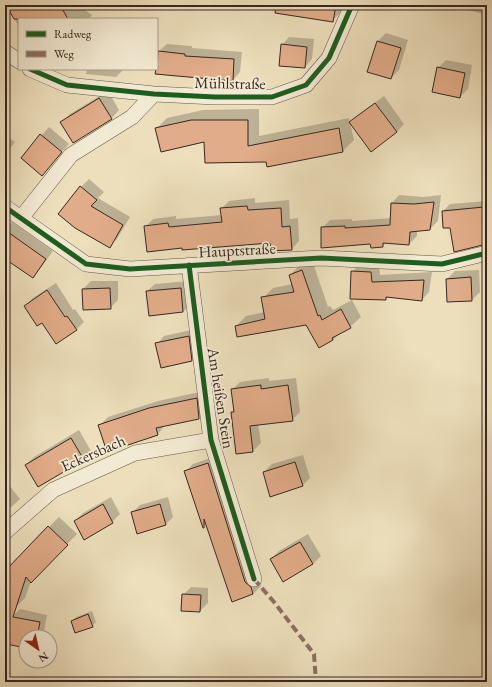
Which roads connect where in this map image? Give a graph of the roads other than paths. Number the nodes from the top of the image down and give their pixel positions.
1 (352, 5) edge
2 (5, 52) edge
3 (18, 61) edge
4 (32, 70) edge
5 (154, 94) junction
6 (5, 207) edge
7 (21, 218) junction
8 (487, 253) edge
9 (189, 266) junction
10 (211, 440) junction
11 (5, 532) edge
12 (254, 578) dead end

1 - 5 street, Mühlstraße
2 - 3 street
4 - 5 street, Mühlstraße
5 - 7 street
6 - 7 street, Hauptstraße
7 - 9 street, Hauptstraße
8 - 9 street, Hauptstraße
9 - 10 street, Am heißen Stein
10 - 11 street, Eckersbach
10 - 12 street, Am heißen Stein

